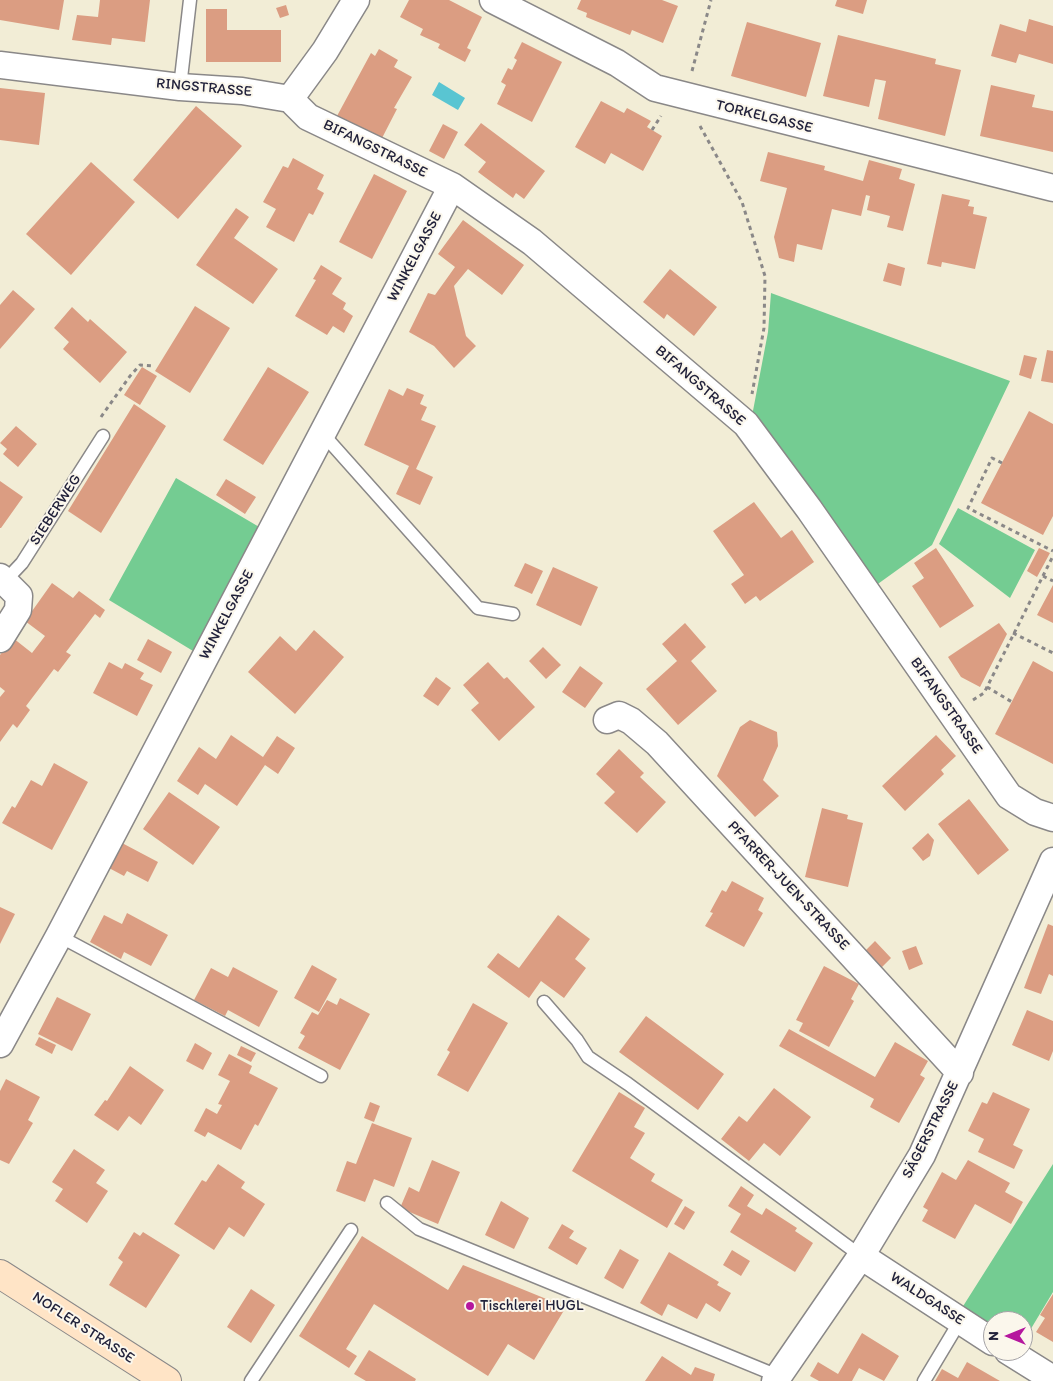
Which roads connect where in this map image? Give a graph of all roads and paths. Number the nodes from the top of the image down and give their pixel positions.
1 (190, 0) edge
2 (356, 0) edge
3 (493, 0) edge
4 (711, 0) edge
5 (0, 66) edge
6 (689, 78) dead end
7 (180, 87) junction
8 (290, 99) junction
9 (699, 124) dead end
10 (452, 186) junction
11 (1053, 188) edge
12 (746, 424) junction
13 (322, 433) junction
14 (103, 436) dead end
15 (1002, 463) dead end
16 (1053, 551) edge
17 (1053, 556) edge
18 (1043, 576) junction
19 (2, 579) edge
20 (1053, 581) edge
21 (513, 614) dead end
22 (1014, 633) junction
23 (0, 639) edge
24 (1053, 653) edge
25 (986, 688) junction
26 (1012, 702) dead end
27 (952, 715) junction
28 (607, 720) dead end
29 (1053, 818) edge
30 (1052, 864) edge
31 (59, 936) junction
32 (544, 1002) dead end
33 (0, 1044) edge
34 (960, 1073) junction
35 (321, 1076) dead end
36 (387, 1203) dead end
37 (351, 1230) dead end
38 (861, 1256) junction
39 (0, 1274) edge
40 (960, 1321) junction
41 (983, 1336) edge
42 (1024, 1361) edge
43 (776, 1379) edge
44 (1053, 1379) edge
45 (167, 1381) edge
46 (251, 1381) edge
47 (924, 1381) edge

1 - 7 lane
2 - 8 street
3 - 11 street, TORKELGASSE
4 - 6 path
5 - 7 street, RINGSTRASSE
7 - 8 street, RINGSTRASSE
8 - 10 street, BIFANGSTRASSE
9 - 12 path
10 - 12 street, BIFANGSTRASSE
10 - 13 street, WINKELGASSE
12 - 27 street, BIFANGSTRASSE
13 - 21 lane
13 - 31 street, WINKELGASSE
14 - 19 lane, SIEBERWEG
15 - 16 path
17 - 18 path
18 - 20 path
18 - 22 path
19 - 23 street, SIEBERWEG
22 - 24 path
22 - 25 path
25 - 26 path
25 - 27 path
27 - 29 street, BIFANGSTRASSE
28 - 34 street, PFARRER-JUEN-STRASSE
30 - 34 street, SÄGERSTRASSE
31 - 33 street, WINKELGASSE
31 - 35 lane
32 - 38 lane
34 - 38 street, SÄGERSTRASSE
36 - 43 lane
37 - 46 lane
38 - 40 street, WALDGASSE
38 - 43 street, SÄGERSTRASSE
39 - 45 main road, NOFLER STRASSE
40 - 41 street, WALDGASSE
40 - 47 lane
42 - 44 street

